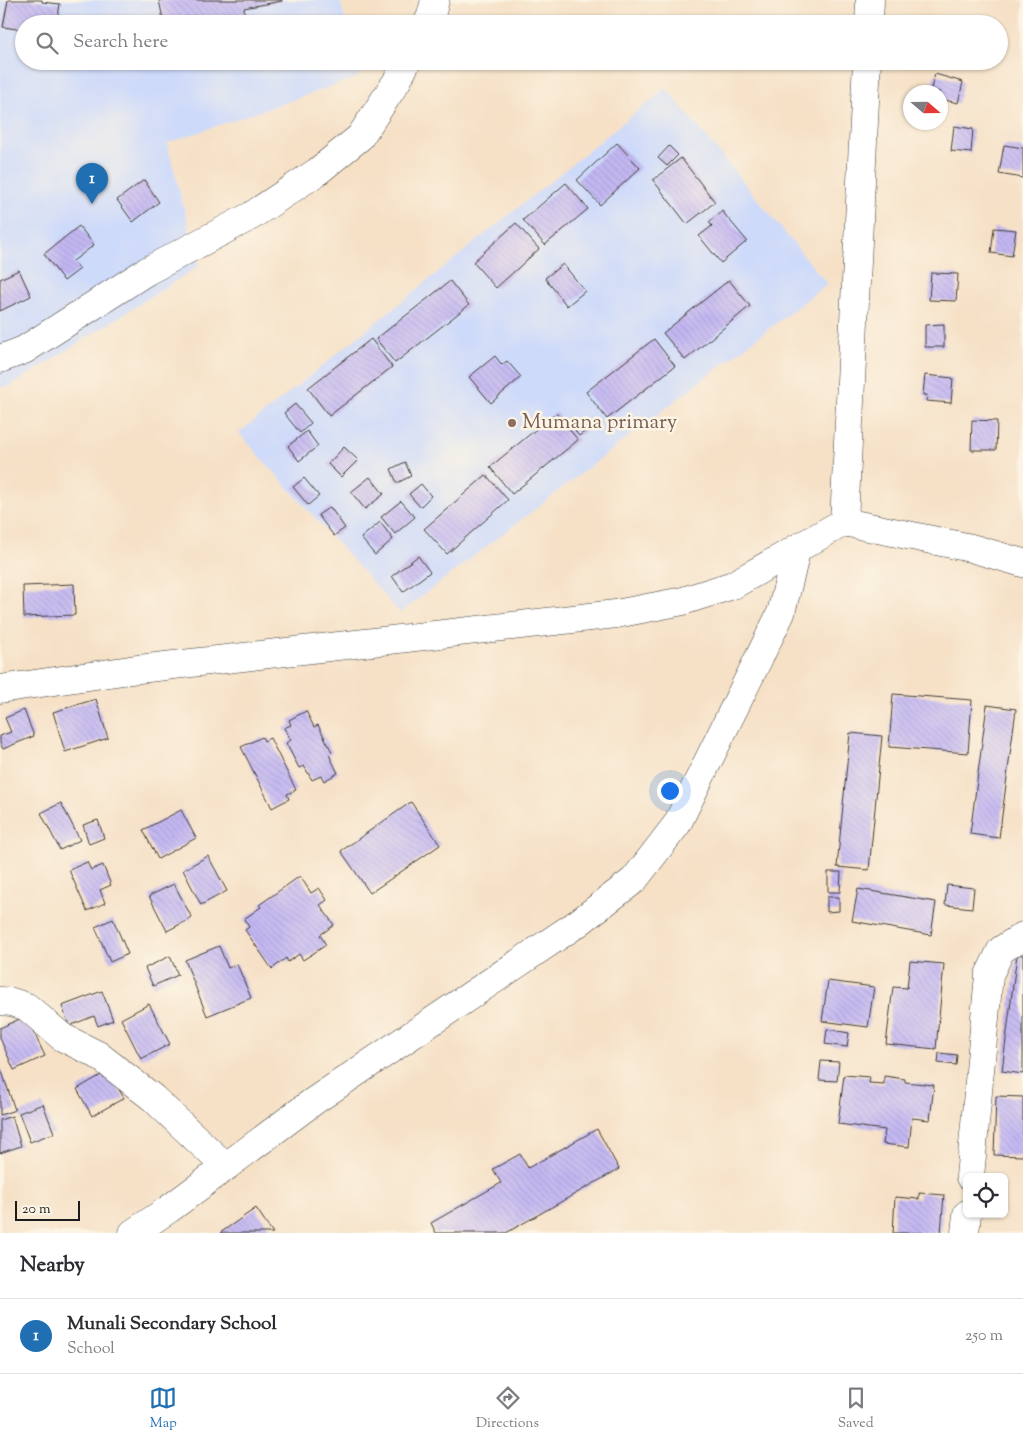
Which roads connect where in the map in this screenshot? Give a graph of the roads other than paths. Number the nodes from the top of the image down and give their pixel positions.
1 (435, 0) edge
2 (870, 0) edge
3 (431, 15) edge
4 (869, 15) edge
5 (403, 70) edge
6 (867, 70) edge
7 (0, 359) edge
8 (844, 522) junction
9 (797, 548) junction
10 (1023, 563) edge
11 (0, 689) edge
12 (1023, 936) edge
13 (0, 1001) edge
14 (226, 1167) junction
15 (970, 1173) edge
16 (967, 1218) edge
17 (133, 1233) edge
18 (965, 1233) edge

1 - 3 street
2 - 4 street
5 - 7 street
6 - 8 street
8 - 9 street
8 - 10 street
9 - 11 street
9 - 14 street
12 - 15 street
13 - 14 street
14 - 17 street
16 - 18 street

